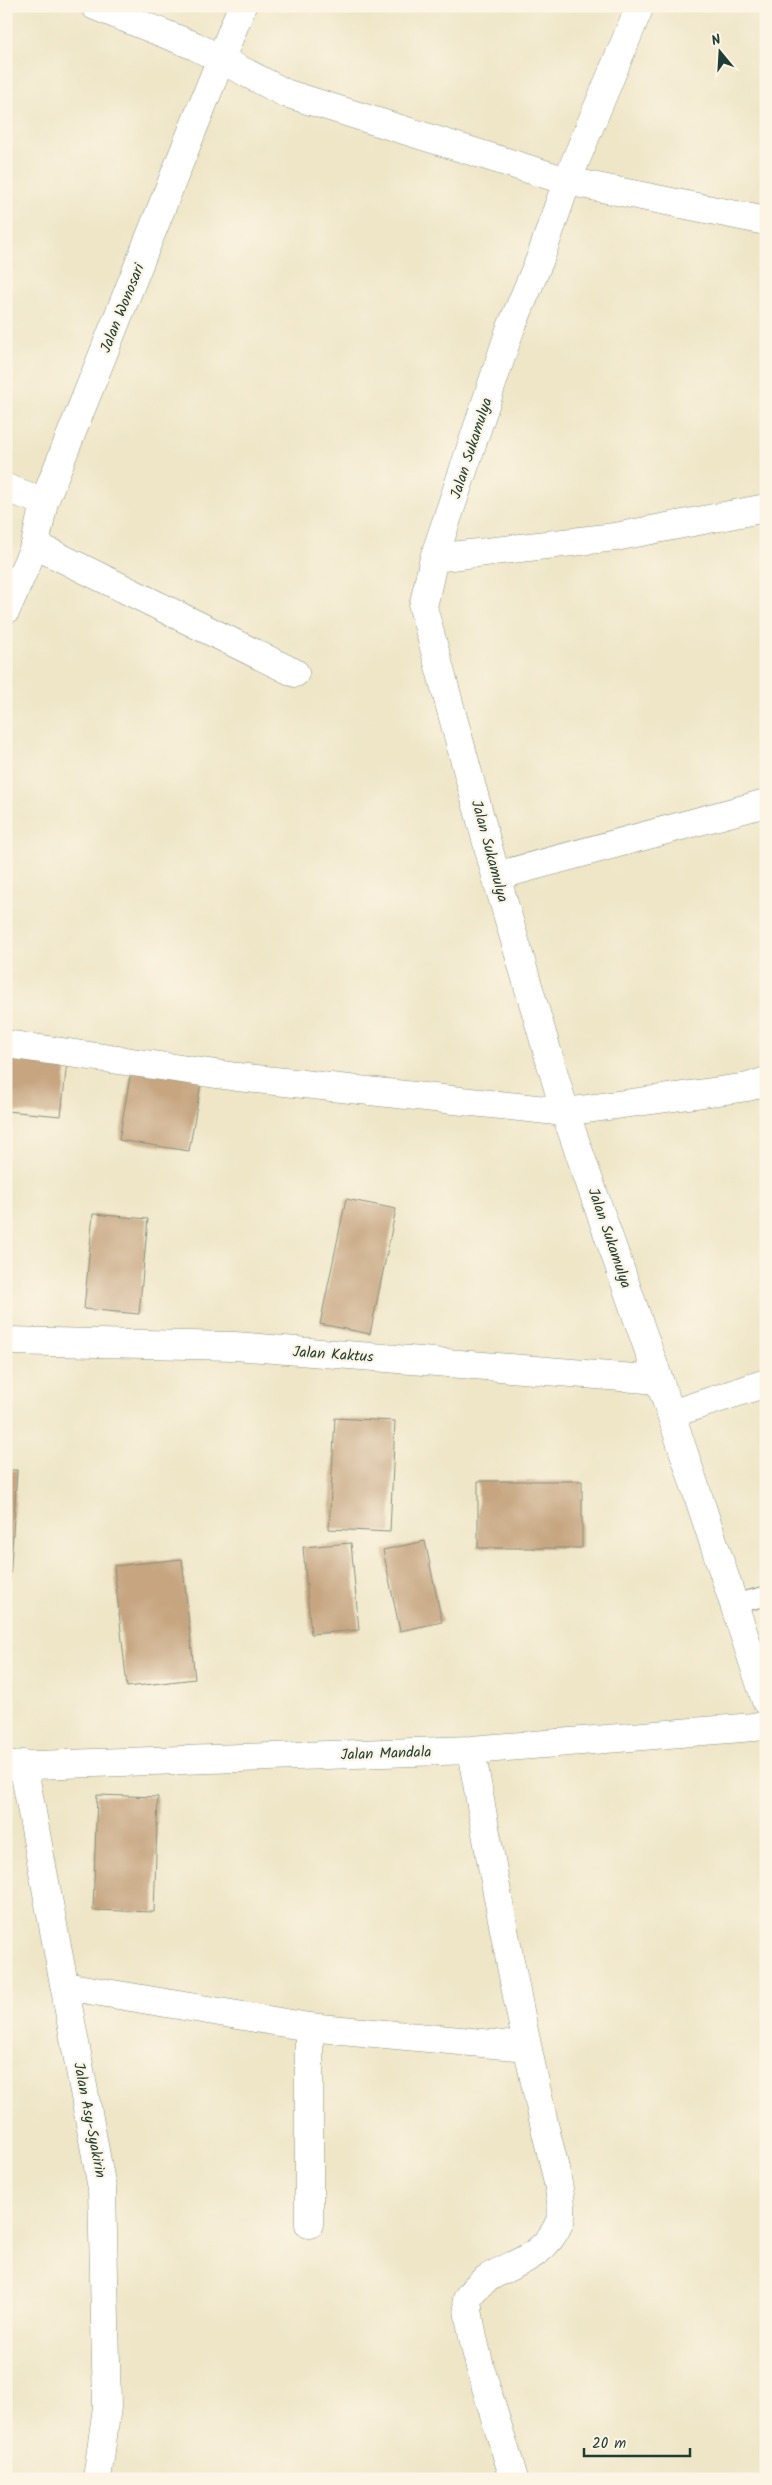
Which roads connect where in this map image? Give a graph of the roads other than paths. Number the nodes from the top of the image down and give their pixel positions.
1 (95, 6) edge
2 (242, 6) edge
3 (640, 6) edge
4 (220, 59) junction
5 (567, 181) junction
6 (766, 221) edge
7 (6, 488) edge
8 (44, 502) junction
9 (766, 508) edge
10 (35, 545) junction
11 (434, 558) junction
12 (6, 610) edge
13 (295, 673) dead end
14 (766, 803) edge
15 (496, 876) junction
16 (6, 1044) edge
17 (766, 1081) edge
18 (565, 1112) junction
19 (6, 1340) edge
20 (659, 1380) junction
21 (766, 1383) edge
22 (671, 1414) junction
23 (766, 1596) edge
24 (735, 1604) junction
25 (766, 1701) edge
26 (766, 1726) edge
27 (470, 1750) junction
28 (14, 1765) edge
29 (65, 1986) junction
30 (309, 2027) junction
31 (526, 2047) junction
32 (310, 2224) dead end
33 (97, 2479) edge
34 (514, 2479) edge

1 - 4 street
2 - 4 street, Jalan Wonosari
3 - 5 street, Jalan Sukamulya
4 - 5 street
4 - 8 street, Jalan Wonosari
5 - 6 street
5 - 11 street, Jalan Sukamulya
7 - 8 street
8 - 10 street, Jalan Wonosari
9 - 11 street
10 - 12 street, Jalan Wonosari
10 - 13 street
11 - 15 street, Jalan Sukamulya
14 - 15 street
15 - 18 street, Jalan Sukamulya
16 - 18 street
17 - 18 street
18 - 20 street, Jalan Sukamulya
19 - 20 street, Jalan Kaktus
20 - 22 street, Jalan Sukamulya
21 - 22 street
22 - 24 street, Jalan Sukamulya
23 - 24 lane
24 - 25 street, Jalan Sukamulya
26 - 27 street, Jalan Mandala
27 - 28 street, Jalan Mandala
27 - 31 street
28 - 29 street, Jalan Asy-Syakirin
29 - 30 street
29 - 33 street, Jalan Asy-Syakirin
30 - 31 street
30 - 32 street
31 - 34 street

